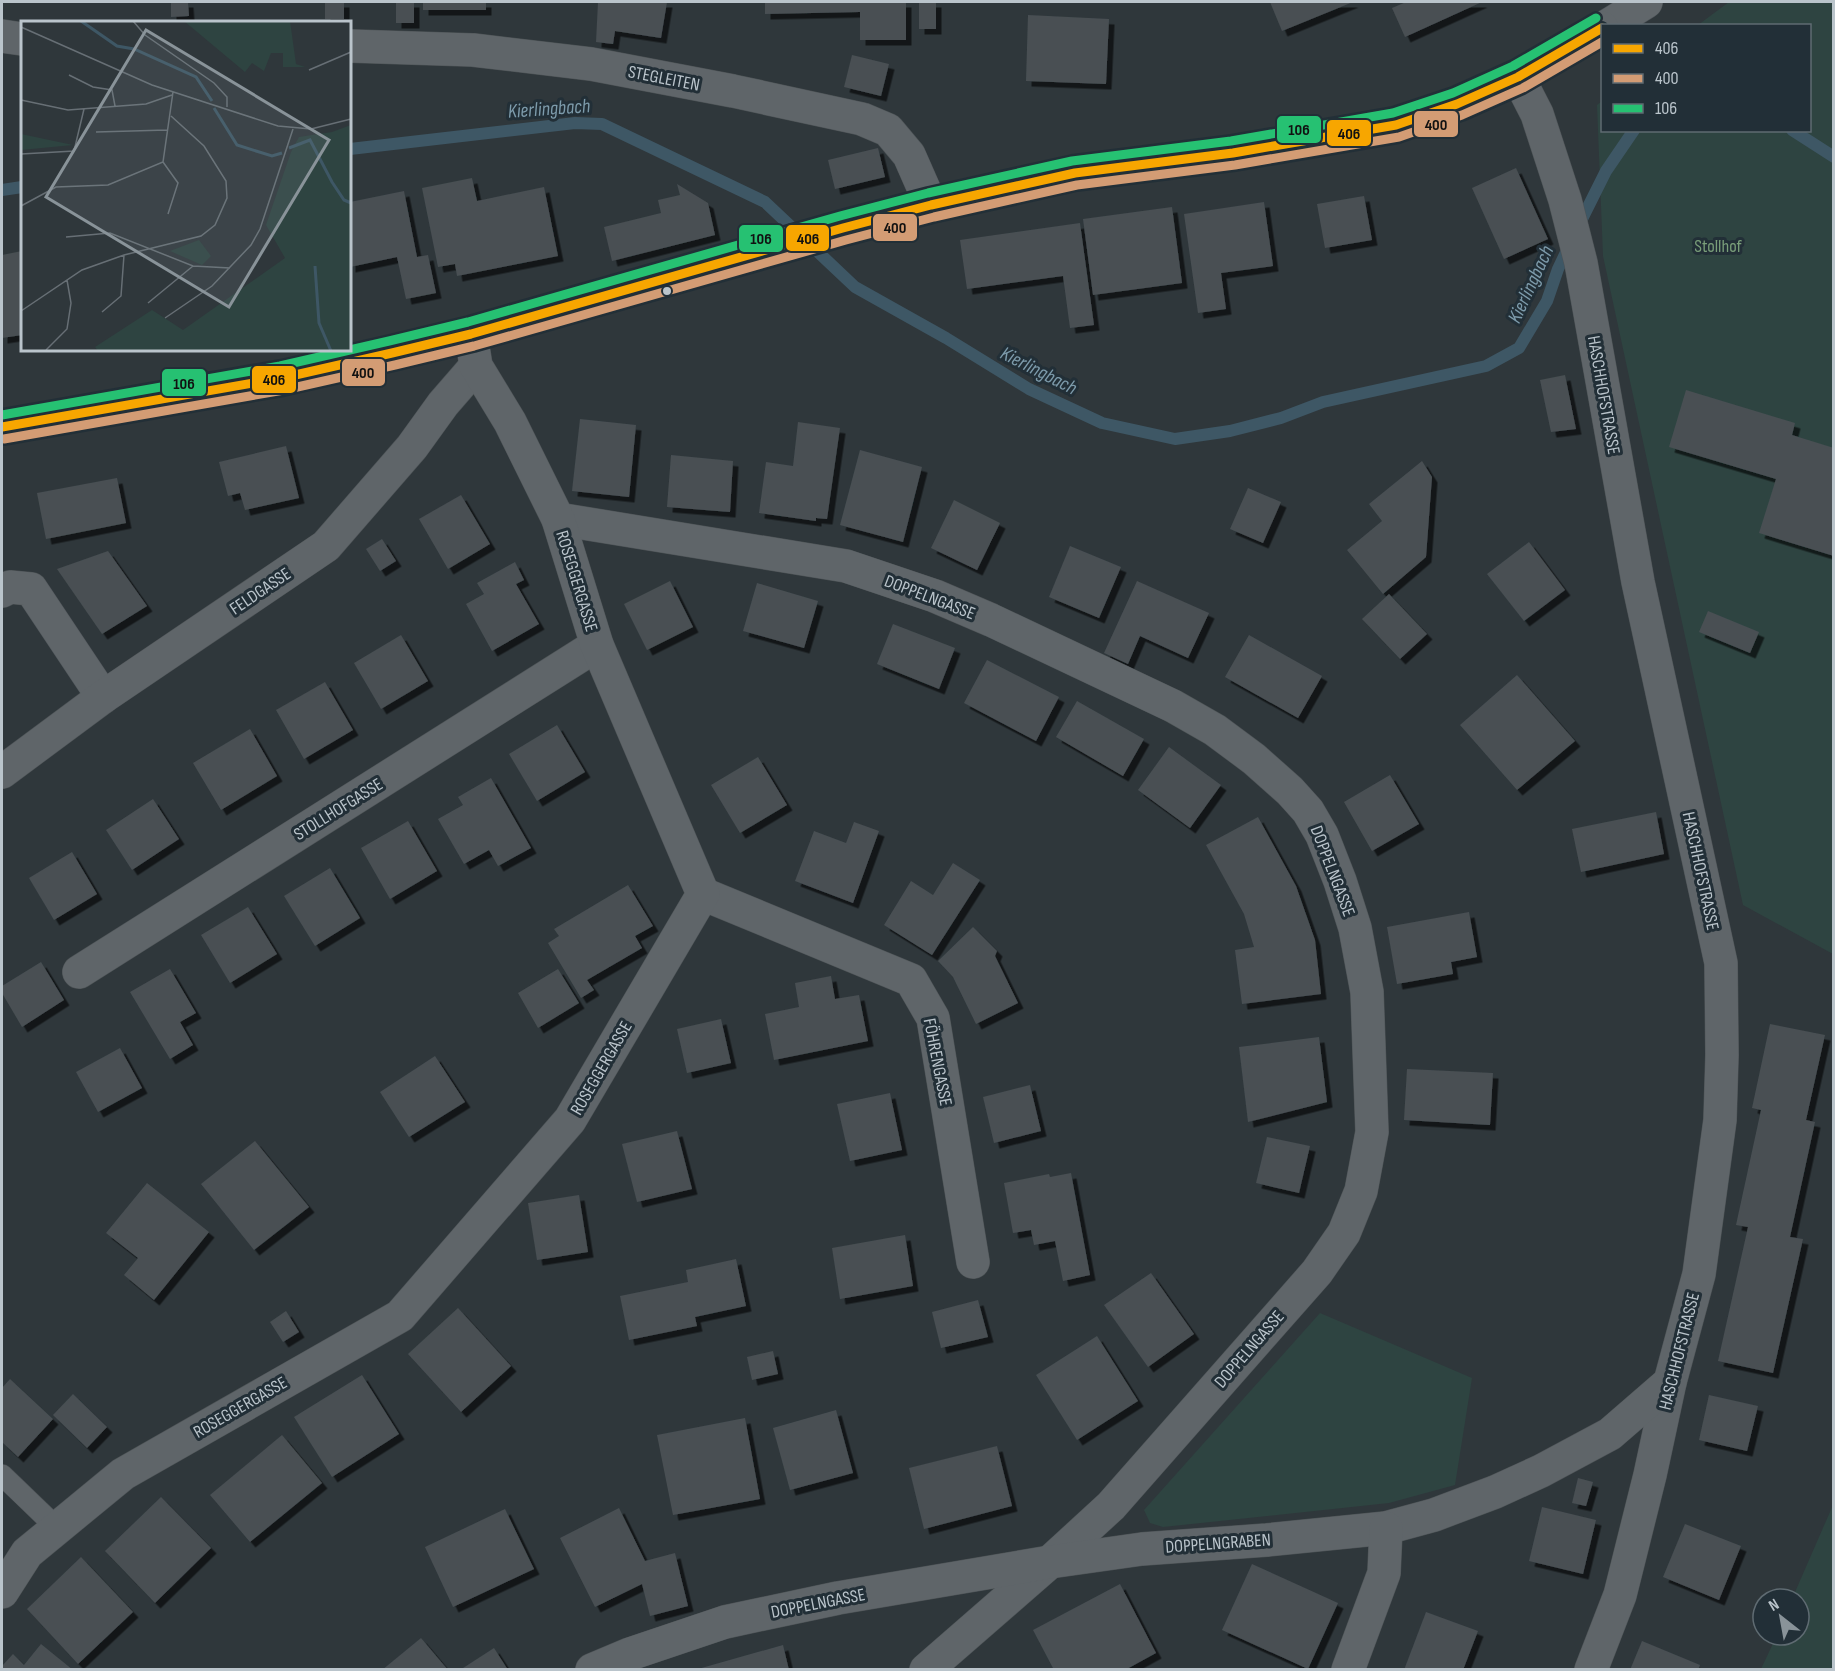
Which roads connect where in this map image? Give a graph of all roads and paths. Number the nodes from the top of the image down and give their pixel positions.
1 (1646, 2) edge
2 (1610, 24) edge
3 (1601, 29) edge
4 (2, 36) edge
5 (21, 39) edge
6 (351, 46) edge
7 (1518, 77) junction
8 (931, 205) junction
9 (471, 334) junction
10 (476, 366) junction
11 (2, 427) edge
12 (558, 519) junction
13 (2, 591) edge
14 (597, 645) junction
15 (103, 697) junction
16 (2, 772) edge
17 (703, 894) junction
18 (79, 972) dead end
19 (973, 1262) dead end
20 (1670, 1382) junction
21 (2, 1475) edge
22 (57, 1528) junction
23 (1386, 1528) junction
24 (1050, 1562) junction
25 (2, 1592) edge
26 (592, 1670) edge
27 (926, 1670) edge
28 (1347, 1670) edge
29 (1591, 1670) edge

1 - 2 main road
3 - 7 main road
4 - 5 street
6 - 8 street, STEGLEITEN
7 - 8 main road
7 - 20 street, HASCHHOFSTRASSE
8 - 9 main road
9 - 10 street, ROSEGGERGASSE
9 - 11 main road
10 - 12 street, ROSEGGERGASSE
10 - 15 street, FELDGASSE
12 - 14 street, ROSEGGERGASSE
12 - 24 street, DOPPELNGASSE
13 - 15 street
14 - 17 street, ROSEGGERGASSE
14 - 18 street, STOLLHOFGASSE
15 - 16 street, FELDGASSE
17 - 19 street, FÖHRENGASSE
17 - 22 street, ROSEGGERGASSE
20 - 23 street, DOPPELNGRABEN
20 - 29 street, HASCHHOFSTRASSE
21 - 22 lane
22 - 25 street, ROSEGGERGASSE
23 - 24 street, DOPPELNGRABEN
23 - 28 street
24 - 26 street, DOPPELNGASSE
24 - 27 street, DOPPELNGASSE

